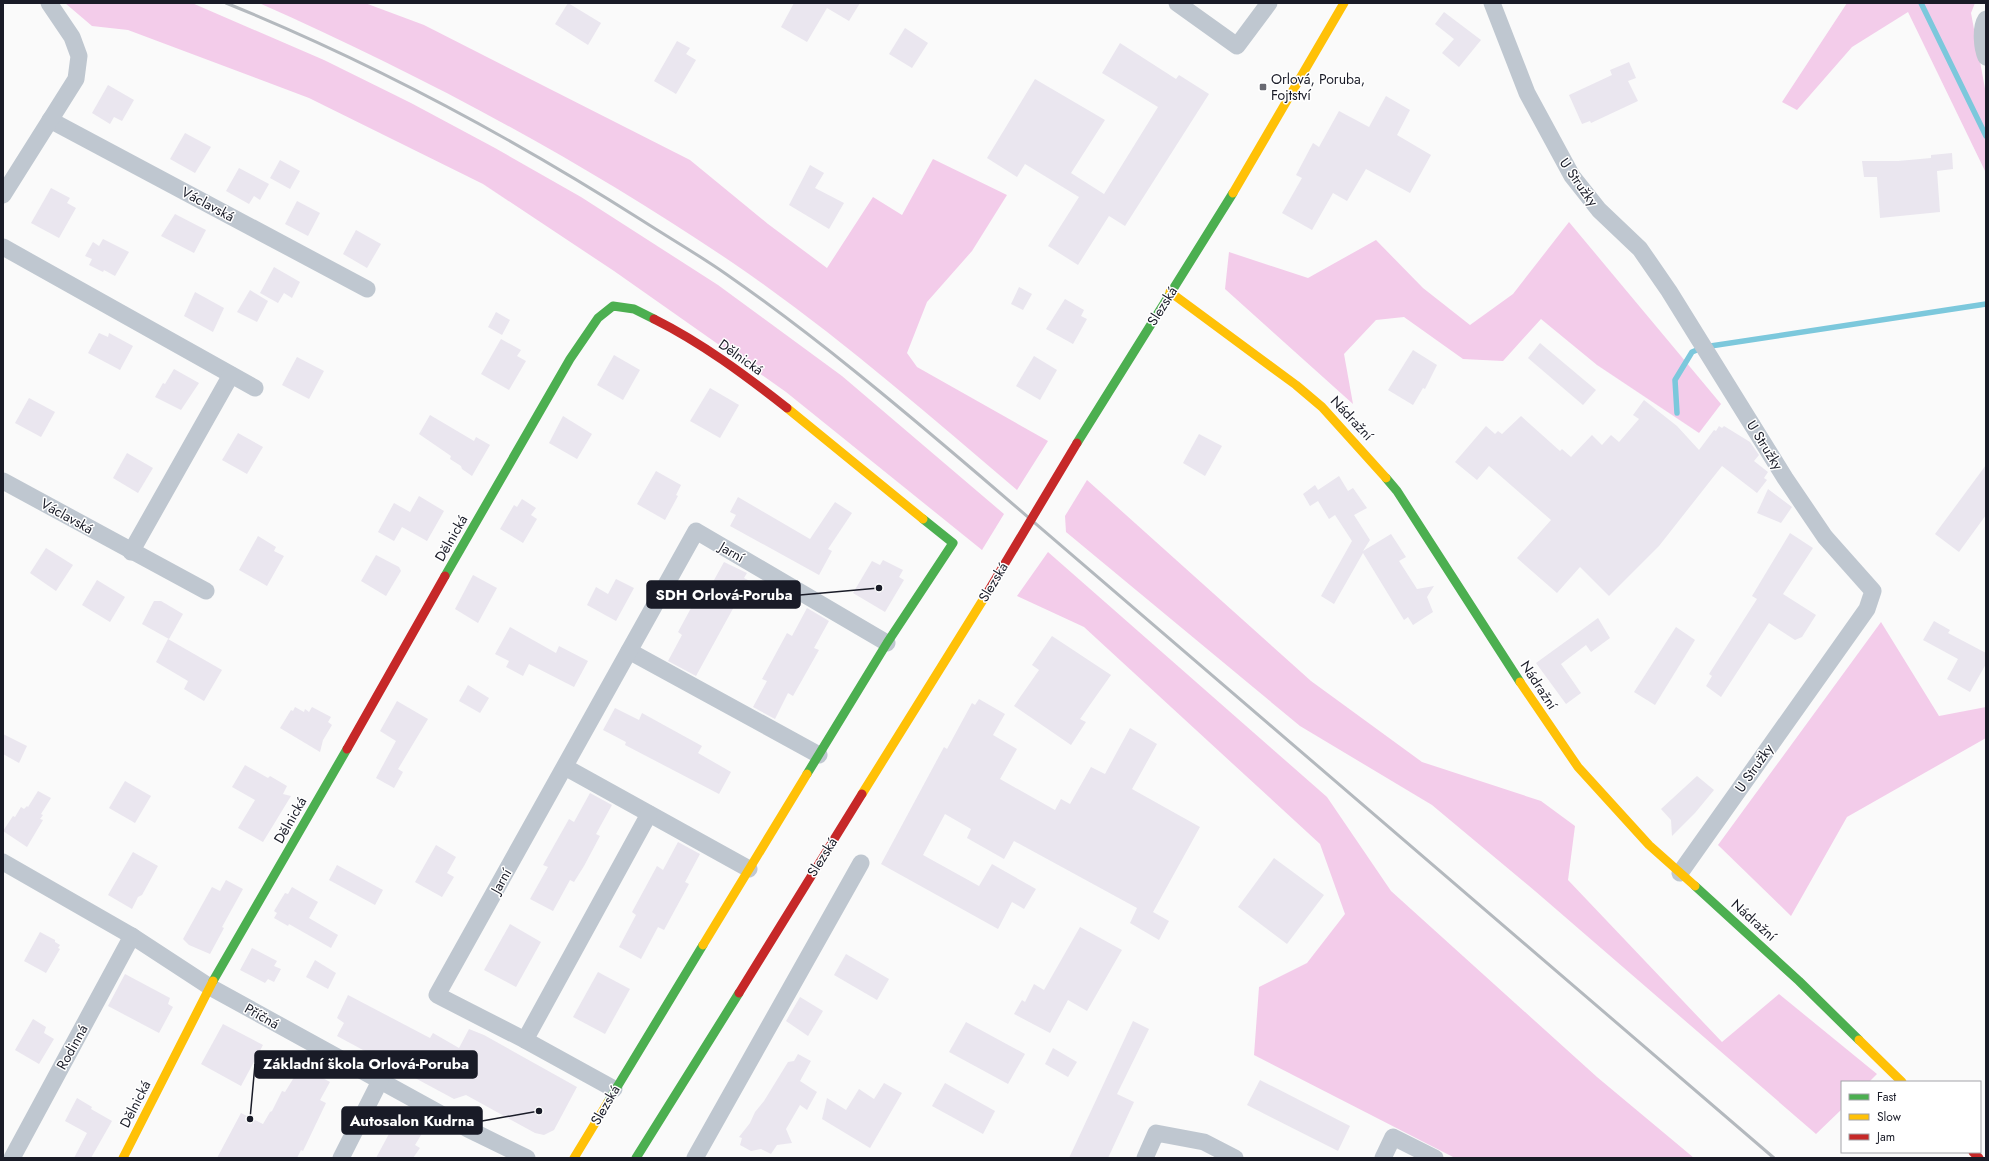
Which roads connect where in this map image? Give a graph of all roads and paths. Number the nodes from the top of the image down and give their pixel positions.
1 (49, 3) edge
2 (1176, 3) edge
3 (1269, 3) edge
4 (1344, 3) edge
5 (1492, 3) edge
6 (1986, 19) edge
7 (1986, 58) edge
8 (50, 120) junction
9 (3, 195) edge
10 (3, 247) edge
11 (368, 288) dead end
12 (1170, 292) junction
13 (231, 375) junction
14 (255, 388) dead end
15 (3, 481) edge
16 (953, 543) joint
17 (131, 552) junction
18 (206, 591) dead end
19 (887, 643) junction
20 (629, 651) junction
21 (819, 755) junction
22 (565, 767) junction
23 (649, 814) junction
24 (3, 862) edge
25 (861, 863) dead end
26 (749, 869) junction
27 (1680, 873) junction
28 (132, 936) junction
29 (210, 987) junction
30 (525, 1040) junction
31 (380, 1081) junction
32 (1901, 1081) edge
33 (614, 1089) junction
34 (701, 1157) edge
35 (12, 1158) edge
36 (123, 1158) edge
37 (341, 1158) edge
38 (527, 1158) edge
39 (574, 1158) edge
40 (636, 1158) edge
41 (1145, 1158) edge
42 (1235, 1158) edge
43 (1383, 1158) edge
44 (1435, 1158) edge

1 - 8 street
2 - 3 street
4 - 12 street, Slezská
5 - 27 street, U Stružky
6 - 7 street
8 - 9 street
8 - 11 street, Václavská
10 - 13 street
12 - 27 street, Nádražní
12 - 40 street, Slezská, bridge
13 - 14 street
13 - 17 street
15 - 17 street, Václavská
16 - 19 street, Slezská
16 - 29 street, Dělnická
17 - 18 street, Václavská
19 - 20 street, Jarní
19 - 21 street, Slezská
20 - 21 street
20 - 22 street, Jarní
21 - 26 street, Slezská
22 - 23 street
22 - 30 street, Jarní
23 - 26 street
23 - 30 street
24 - 28 street, Příčná
25 - 34 street
26 - 33 street, Slezská
27 - 32 street, Nádražní
28 - 29 street, Příčná
28 - 35 street, Rodinná
29 - 31 street, Příčná
29 - 36 street, Dělnická
30 - 33 street
31 - 37 street
31 - 38 street, Příčná
33 - 39 street, Slezská
41 - 42 street
43 - 44 street

